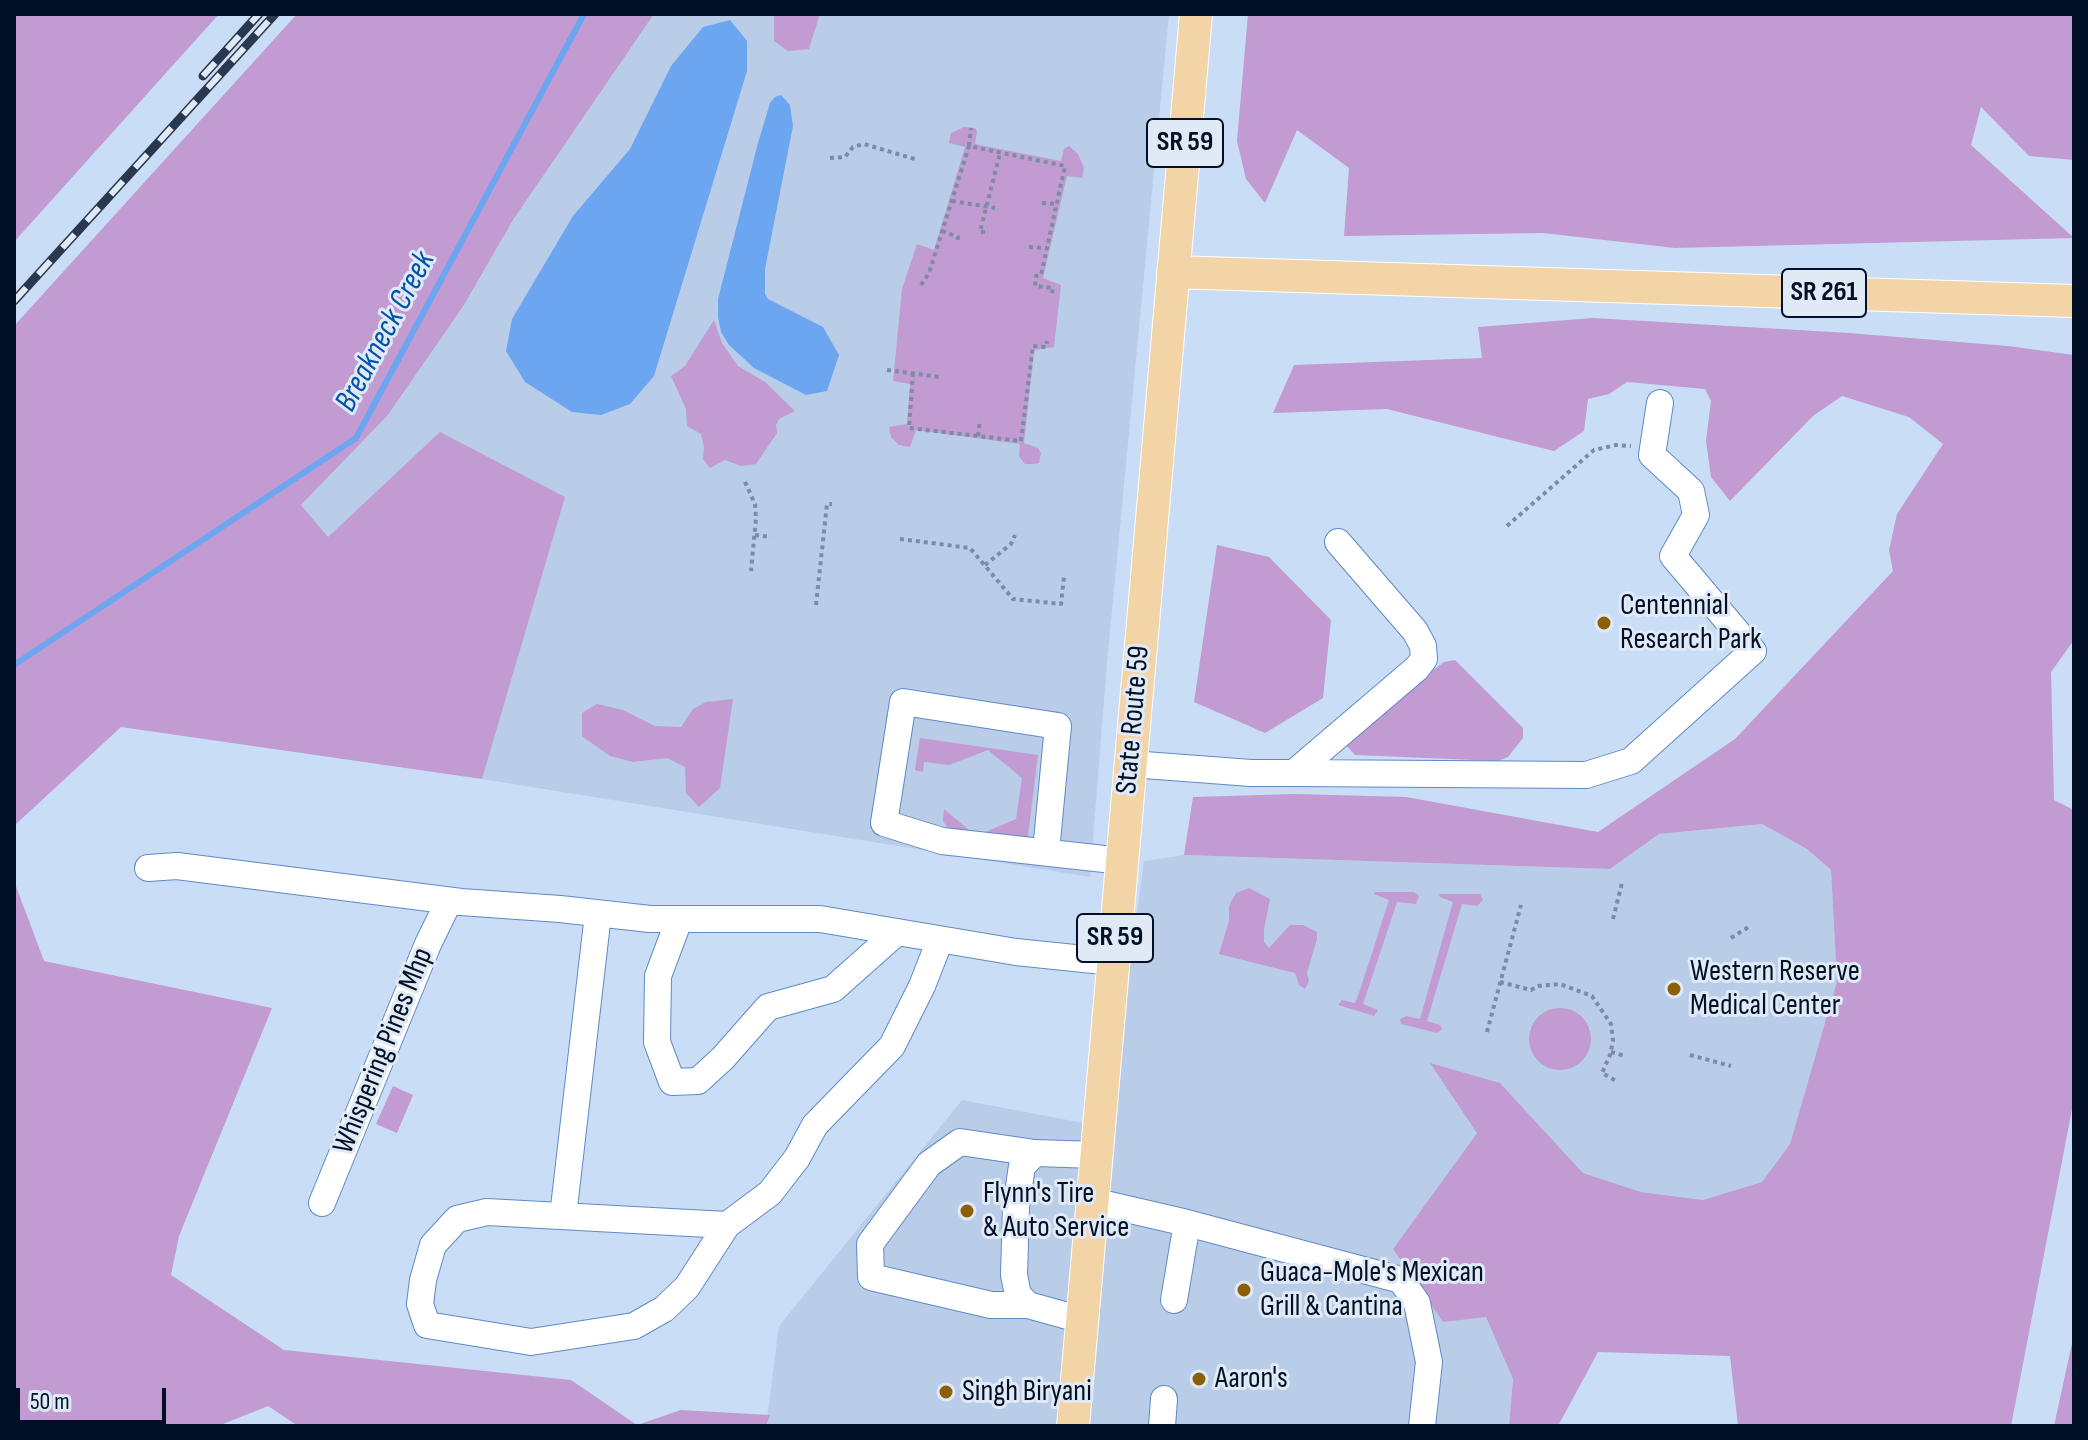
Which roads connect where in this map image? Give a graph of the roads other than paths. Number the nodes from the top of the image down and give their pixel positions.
1 (1196, 14) edge
2 (1173, 272) junction
3 (2074, 301) edge
4 (1660, 403) dead end
5 (1338, 542) dead end
6 (1131, 764) junction
7 (1294, 773) junction
8 (1046, 851) junction
9 (1122, 861) junction
10 (148, 868) dead end
11 (449, 901) junction
12 (598, 914) junction
13 (679, 920) junction
14 (896, 933) junction
15 (940, 940) junction
16 (1113, 962) junction
17 (1035, 1153) junction
18 (1096, 1155) junction
19 (1092, 1201) junction
20 (322, 1203) dead end
21 (563, 1216) junction
22 (1187, 1223) junction
23 (727, 1225) junction
24 (1174, 1300) dead end
25 (1028, 1305) junction
26 (1082, 1320) junction
27 (1164, 1399) dead end
28 (1073, 1426) edge
29 (1162, 1426) edge
30 (1422, 1426) edge

1 - 2 main road, State Route 59 / SR 59
2 - 3 main road, SR 261
2 - 6 main road, State Route 59 / SR 59
4 - 7 street
5 - 7 street
6 - 7 street
6 - 9 main road, State Route 59 / SR 59
8 - 8 street
8 - 9 street
9 - 16 main road, State Route 59 / SR 59
10 - 11 street
11 - 12 street
11 - 20 street, Whispering Pines Mhp
12 - 13 street
12 - 21 street
13 - 14 street
13 - 14 street
14 - 15 street
15 - 16 street
15 - 23 street
16 - 18 main road, State Route 59 / SR 59
17 - 18 street
17 - 25 street
17 - 25 street
18 - 19 main road, State Route 59 / SR 59
19 - 22 street
19 - 26 main road, State Route 59 / SR 59
21 - 23 street
21 - 23 street
22 - 24 street
22 - 30 street
25 - 26 street
26 - 28 main road, State Route 59 / SR 59
27 - 29 street

